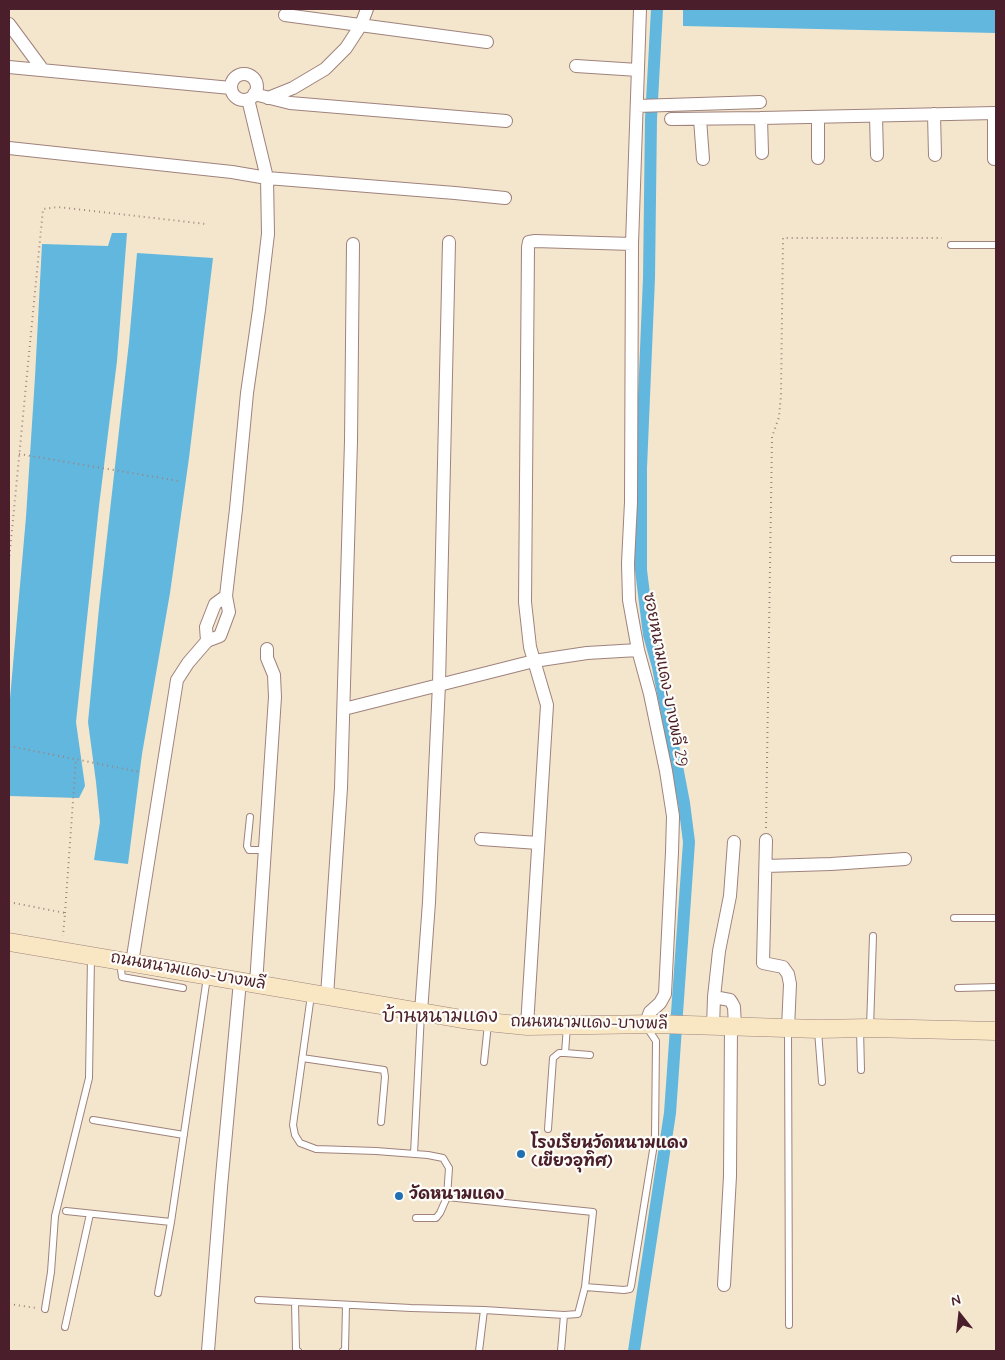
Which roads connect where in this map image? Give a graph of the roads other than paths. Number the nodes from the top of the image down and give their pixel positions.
1 (367, 9) edge
2 (640, 9) edge
3 (285, 15) dead end
4 (9, 24) edge
5 (361, 25) junction
6 (487, 42) dead end
7 (576, 66) dead end
8 (9, 67) edge
9 (43, 70) junction
10 (638, 70) junction
11 (231, 88) junction
12 (251, 97) junction
13 (268, 98) junction
14 (760, 102) dead end
15 (637, 106) junction
16 (995, 113) edge
17 (934, 114) junction
18 (876, 116) junction
19 (818, 117) junction
20 (761, 118) junction
21 (671, 119) dead end
22 (700, 119) junction
23 (506, 122) dead end
24 (9, 148) edge
25 (762, 153) dead end
26 (877, 155) dead end
27 (935, 155) dead end
28 (703, 158) dead end
29 (818, 158) dead end
30 (994, 159) dead end
31 (267, 178) junction
32 (506, 198) dead end
33 (450, 242) dead end
34 (353, 244) dead end
35 (632, 244) junction
36 (951, 245) dead end
37 (996, 245) edge
38 (954, 559) dead end
39 (996, 559) edge
40 (267, 649) dead end
41 (638, 650) junction
42 (534, 662) junction
43 (439, 684) junction
44 (344, 709) junction
45 (250, 817) dead end
46 (481, 839) dead end
47 (766, 840) road end
48 (734, 842) dead end
49 (538, 843) junction
50 (265, 850) junction
51 (905, 858) dead end
52 (766, 866) junction
53 (954, 918) dead end
54 (996, 918) edge
55 (873, 936) dead end
56 (9, 942) edge
57 (90, 956) junction
58 (126, 962) junction
59 (207, 976) junction
60 (248, 983) junction
61 (996, 987) edge
62 (184, 988) dead end
63 (958, 988) dead end
64 (319, 995) junction
65 (714, 998) junction
66 (422, 1012) junction
67 (488, 1022) junction
68 (650, 1025) junction
69 (527, 1026) junction
70 (567, 1026) junction
71 (733, 1026) junction
72 (713, 1027) junction
73 (788, 1028) junction
74 (865, 1028) junction
75 (818, 1029) junction
76 (996, 1031) edge
77 (564, 1053) junction
78 (590, 1055) dead end
79 (302, 1058) junction
80 (484, 1062) dead end
81 (861, 1070) dead end
82 (822, 1082) dead end
83 (93, 1120) dead end
84 (381, 1122) dead end
85 (548, 1129) dead end
86 (184, 1135) junction
87 (414, 1154) junction
88 (447, 1197) junction
89 (66, 1211) dead end
90 (90, 1214) junction
91 (416, 1218) dead end
92 (171, 1222) junction
93 (724, 1285) dead end
94 (585, 1287) junction
95 (158, 1293) dead end
96 (258, 1300) dead end
97 (295, 1302) junction
98 (346, 1305) junction
99 (45, 1309) road end
100 (484, 1310) junction
101 (564, 1315) junction
102 (789, 1324) dead end
103 (65, 1327) dead end
104 (208, 1351) edge
105 (298, 1351) edge
106 (343, 1351) edge
107 (479, 1351) edge
108 (561, 1351) edge

1 - 5 street
2 - 10 street, ซอยหนามแดง-บางพลี 29
3 - 5 street
4 - 9 street
5 - 6 street
5 - 13 street
7 - 10 street
8 - 9 street
9 - 11 street
10 - 15 street, ซอยหนามแดง-บางพลี 29
11 - 12 street
11 - 12 street
12 - 13 street
12 - 31 street
13 - 23 street
14 - 15 street
15 - 35 street, ซอยหนามแดง-บางพลี 29
16 - 17 street
16 - 30 street
17 - 18 street
17 - 27 street
18 - 19 street
18 - 26 street
19 - 20 street
19 - 29 street
20 - 22 street
20 - 25 street
21 - 22 street
22 - 28 street
24 - 31 street
31 - 32 street
31 - 58 street
33 - 43 street
34 - 44 street
35 - 41 street, ซอยหนามแดง-บางพลี 29
35 - 42 street
36 - 37 lane
38 - 39 lane
40 - 50 street
41 - 42 street
41 - 68 street, ซอยหนามแดง-บางพลี 29
42 - 43 street
42 - 49 street
43 - 44 street
43 - 66 street
44 - 64 street
45 - 50 lane
46 - 49 street
47 - 52 street
48 - 65 street
49 - 69 street
50 - 60 street
51 - 52 street
52 - 73 street
53 - 54 lane
55 - 74 lane
56 - 57 main road, ถนนหนามแดง-บางพลี
57 - 58 main road, ถนนหนามแดง-บางพลี
57 - 99 lane
58 - 59 main road, ถนนหนามแดง-บางพลี
58 - 62 lane
59 - 60 main road, ถนนหนามแดง-บางพลี
59 - 86 lane
60 - 64 main road, ถนนหนามแดง-บางพลี
60 - 104 street
61 - 63 lane
64 - 66 main road, ถนนหนามแดง-บางพลี
64 - 79 lane
65 - 71 street
65 - 72 street
66 - 67 main road, ถนนหนามแดง-บางพลี
66 - 87 lane
67 - 69 main road, ถนนหนามแดง-บางพลี
67 - 80 lane
68 - 70 main road, ถนนหนามแดง-บางพลี
68 - 72 main road, ถนนหนามแดง-บางพลี
68 - 94 lane
69 - 70 main road, ถนนหนามแดง-บางพลี
70 - 77 lane
71 - 72 main road, ถนนหนามแดง-บางพลี
71 - 73 main road, ถนนหนามแดง-บางพลี
71 - 93 street
73 - 75 main road, ถนนหนามแดง-บางพลี
73 - 102 lane
74 - 75 main road, ถนนหนามแดง-บางพลี
74 - 76 main road, ถนนหนามแดง-บางพลี
74 - 81 lane
75 - 82 lane
77 - 78 lane
77 - 85 lane
79 - 84 lane
79 - 87 lane
83 - 86 lane
86 - 92 lane
87 - 88 lane
88 - 91 lane
88 - 94 lane
89 - 90 lane
90 - 92 lane
90 - 103 lane
92 - 95 lane
94 - 101 lane
96 - 97 lane
97 - 98 lane
97 - 105 lane
98 - 100 lane
98 - 106 lane
100 - 101 lane
100 - 107 lane
101 - 108 lane

